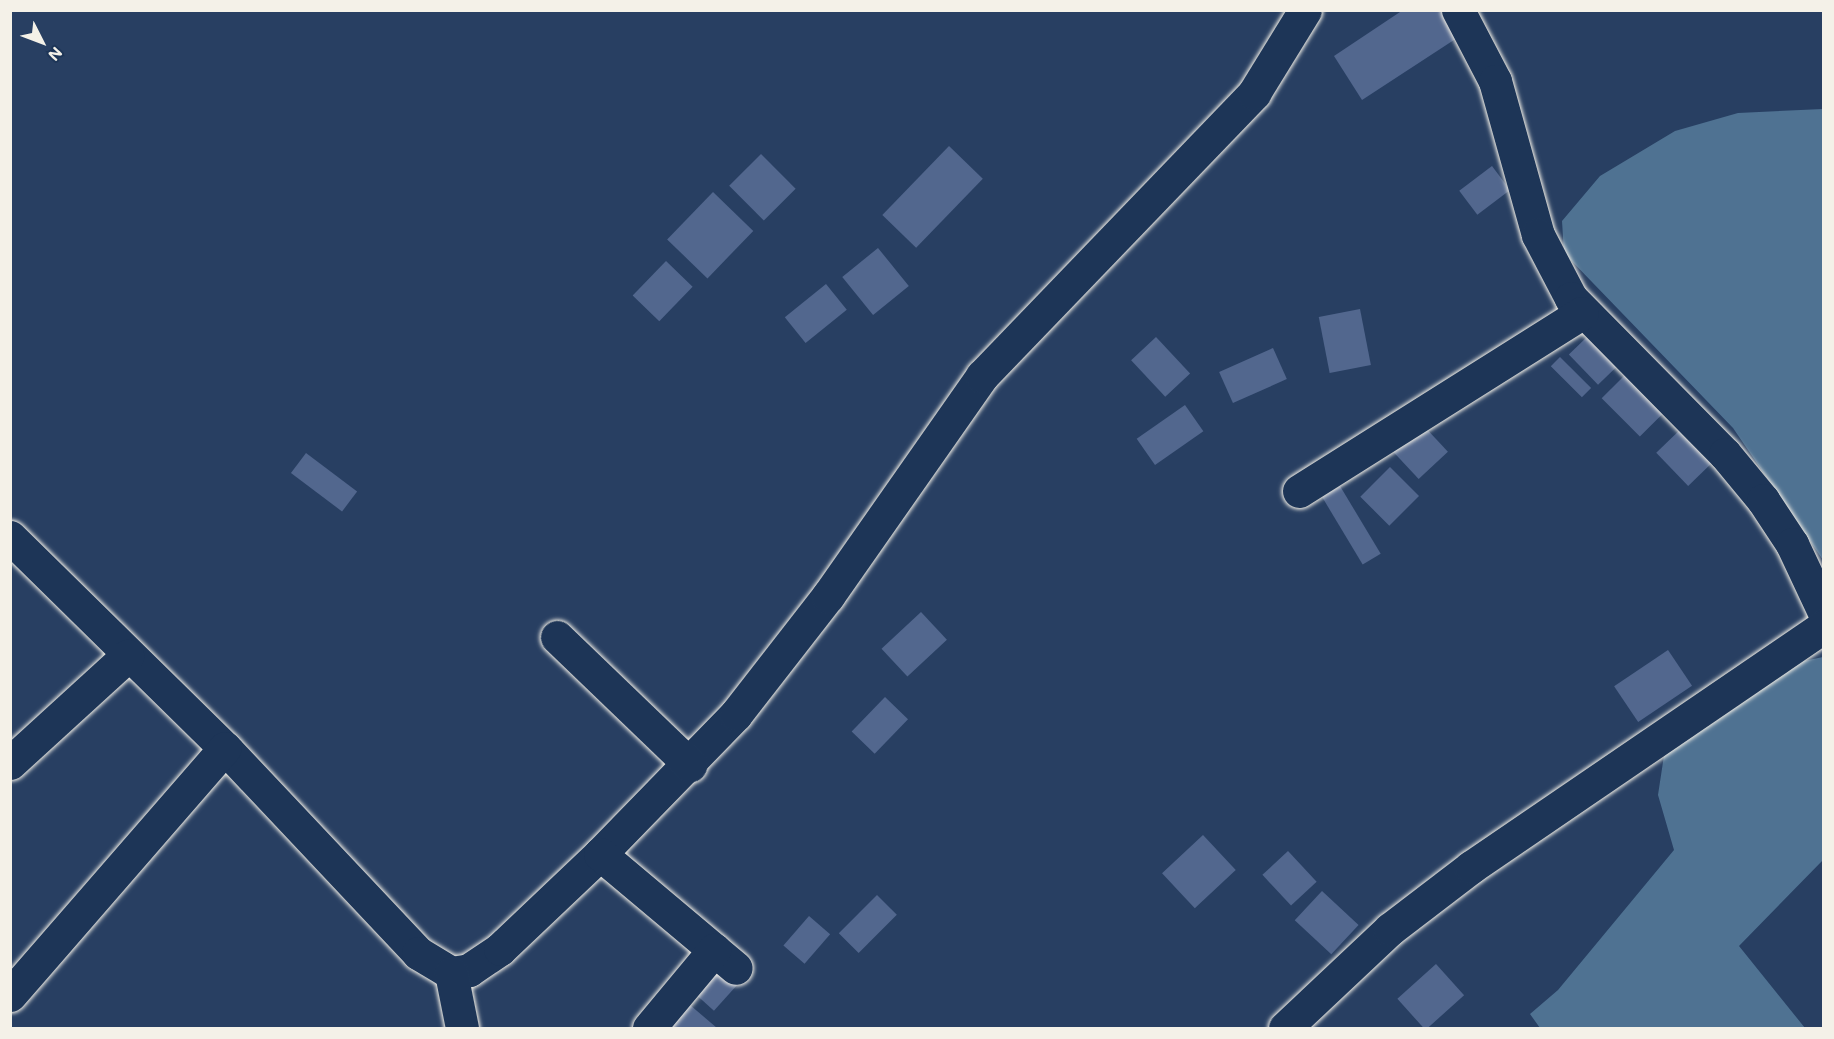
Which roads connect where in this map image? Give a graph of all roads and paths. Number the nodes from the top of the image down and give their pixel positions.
1 (1305, 10) edge
2 (1458, 10) edge
3 (1582, 313) junction
4 (1299, 491) dead end
5 (10, 537) edge
6 (1824, 612) edge
7 (1824, 626) edge
8 (557, 637) dead end
9 (127, 656) junction
10 (225, 748) junction
11 (10, 763) edge
12 (690, 765) junction
13 (600, 854) junction
14 (451, 973) junction
15 (10, 995) edge
16 (462, 1029) edge
17 (649, 1029) edge
18 (1285, 1029) edge

1 - 12 street
2 - 3 street
3 - 4 street
3 - 6 street
5 - 9 street
7 - 18 street
8 - 12 street
9 - 10 street
9 - 11 street
10 - 14 street
10 - 15 street
12 - 13 street
13 - 14 street
13 - 17 street
14 - 16 street

